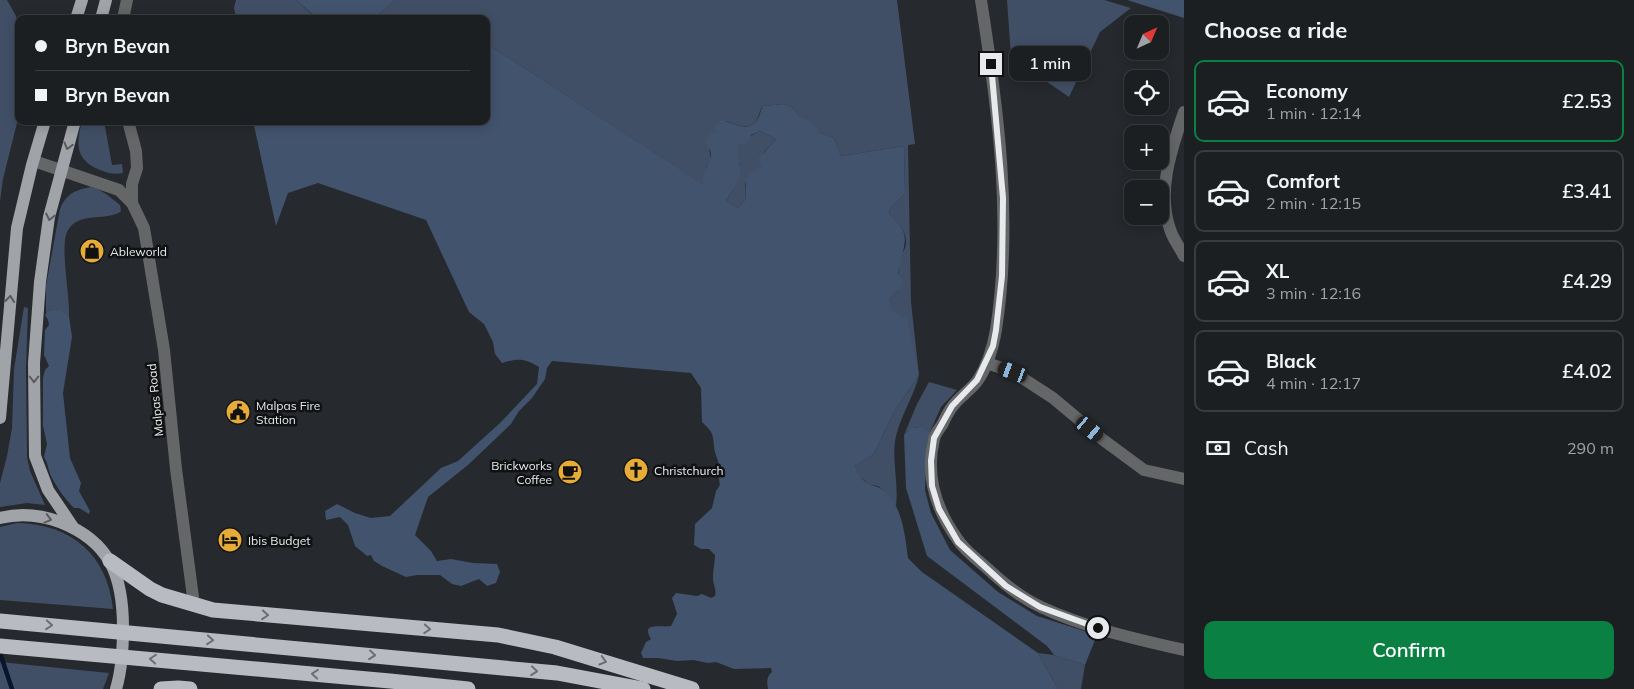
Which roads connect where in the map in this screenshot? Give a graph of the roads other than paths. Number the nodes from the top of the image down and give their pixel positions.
1 (82, 0) edge
2 (106, 0) edge
3 (127, 0) edge
4 (981, 0) edge
5 (77, 15) edge
6 (103, 15) edge
7 (124, 15) edge
8 (1184, 112) edge
9 (44, 125) edge
10 (74, 125) edge
11 (129, 125) edge
12 (34, 160) junction
13 (62, 170) junction
14 (132, 203) junction
15 (1184, 256) edge
16 (987, 363) junction
17 (0, 418) edge
18 (1184, 479) edge
19 (0, 518) edge
20 (72, 527) junction
21 (110, 561) junction
22 (193, 597) dead end
23 (0, 621) edge
24 (0, 646) edge
25 (1184, 650) edge
26 (116, 689) edge
27 (161, 689) edge
28 (190, 689) edge
29 (468, 689) edge
30 (643, 689) edge
31 (692, 689) edge

1 - 5 main road
2 - 6 main road
3 - 7 street
4 - 16 street
8 - 15 street
9 - 12 main road
10 -> 13 main road
11 - 14 street, Malpas Road
12 - 13 street, Malpas Road
17 -> 12 main road
13 - 14 street, Malpas Road
13 -> 20 main road
14 - 22 street, Malpas Road
16 - 18 street
16 - 25 street
19 -> 20 main road
20 - 21 main road
21 - 26 main road
21 -> 31 highway
23 -> 30 highway, bridge
29 -> 24 highway, bridge
27 - 28 highway

